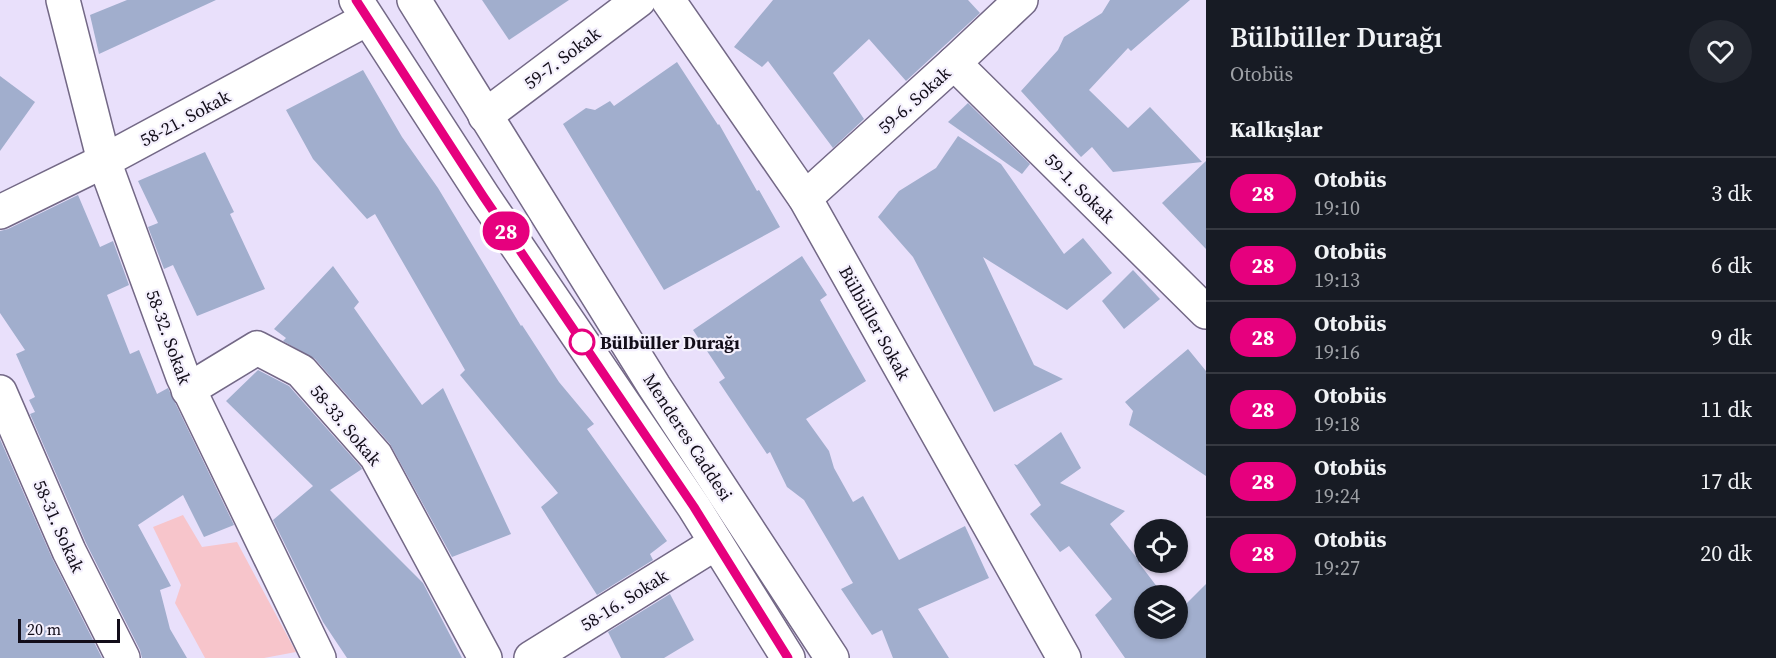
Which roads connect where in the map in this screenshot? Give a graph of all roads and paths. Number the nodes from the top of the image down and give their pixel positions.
1 (63, 0) edge
2 (414, 0) edge
3 (639, 0) edge
4 (668, 0) edge
5 (1021, 0) edge
6 (362, 10) edge
7 (954, 63) junction
8 (485, 116) junction
9 (104, 161) junction
10 (805, 198) junction
11 (0, 212) edge
12 (1206, 312) edge
13 (188, 390) junction
14 (0, 392) edge
15 (716, 543) junction
16 (123, 658) edge
17 (319, 658) edge
18 (485, 658) edge
19 (531, 658) edge
20 (788, 658) edge
21 (832, 658) edge
22 (1064, 658) edge

1 - 9 street, 58-32. Sokak
2 - 8 street, Menderes Caddesi
3 - 8 street, 59-7. Sokak
4 - 10 street, Bülbüller Sokak
5 - 7 street, 59-6. Sokak
6 - 9 street, 58-21. Sokak
6 - 15 street, Menderes Caddesi
7 - 10 street, 59-6. Sokak
7 - 12 street, 59-1. Sokak
8 - 21 street, Menderes Caddesi
9 - 11 street, 58-21. Sokak
9 - 13 street, 58-32. Sokak
10 - 22 street, Bülbüller Sokak
13 - 17 street, 58-32. Sokak
13 - 18 street, 58-33. Sokak
14 - 16 street, 58-31. Sokak
15 - 19 street, 58-16. Sokak
15 - 20 street, Menderes Caddesi

